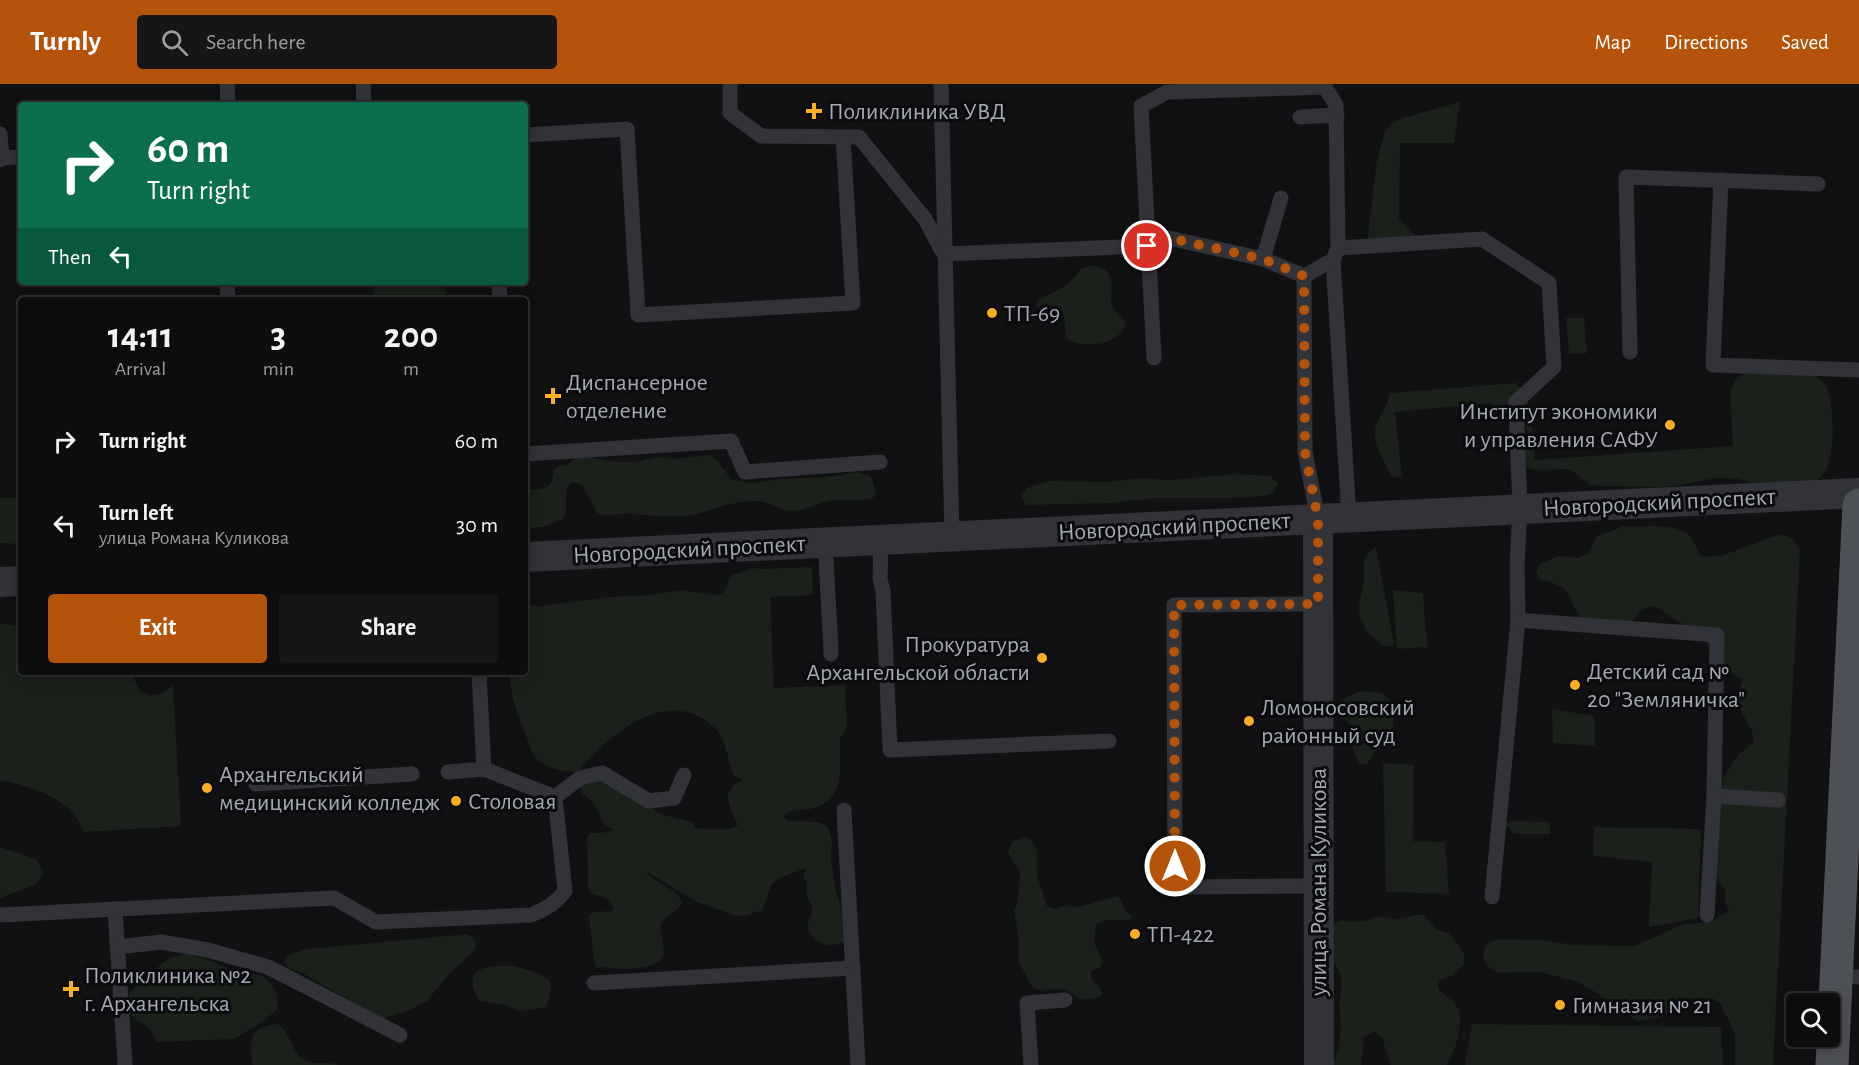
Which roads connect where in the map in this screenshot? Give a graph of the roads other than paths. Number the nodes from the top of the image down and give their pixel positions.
1 (227, 84) edge
2 (363, 84) edge
3 (730, 84) edge
4 (941, 84) edge
5 (228, 102) edge
6 (364, 102) edge
7 (1336, 115) junction
8 (1300, 117) dead end
9 (0, 134) edge
10 (528, 135) edge
11 (843, 137) junction
12 (18, 158) edge
13 (1, 159) edge
14 (1720, 180) junction
15 (1818, 184) dead end
16 (1281, 198) dead end
17 (1147, 246) junction
18 (944, 254) junction
19 (1335, 254) junction
20 (1263, 259) junction
21 (1304, 276) junction
22 (1630, 352) dead end
23 (1154, 358) dead end
24 (1859, 370) edge
25 (528, 454) edge
26 (880, 462) dead end
27 (1859, 493) edge
28 (1859, 505) edge
29 (1520, 509) junction
30 (1349, 518) junction
31 (1318, 519) junction
32 (952, 537) junction
33 (881, 540) junction
34 (826, 543) junction
35 (528, 557) edge
36 (18, 581) edge
37 (0, 582) edge
38 (1318, 604) junction
39 (1518, 620) junction
40 (831, 654) dead end
41 (479, 675) edge
42 (1110, 741) dead end
43 (483, 770) junction
44 (447, 772) dead end
45 (412, 774) dead end
46 (684, 775) dead end
47 (256, 784) dead end
48 (1714, 796) junction
49 (555, 797) junction
50 (1778, 800) dead end
51 (844, 810) dead end
52 (1318, 886) junction
53 (1492, 897) dead end
54 (115, 909) junction
55 (0, 915) edge
56 (1707, 915) dead end
57 (117, 947) junction
58 (853, 968) junction
59 (1847, 976) edge
60 (594, 983) dead end
61 (1065, 1000) dead end
62 (400, 1035) dead end
63 (125, 1065) edge
64 (858, 1065) edge
65 (1031, 1065) edge
66 (1319, 1065) edge
67 (1832, 1065) edge

1 - 5 lane
2 - 6 lane
3 - 11 lane
4 - 18 lane
7 - 8 lane
7 - 17 lane
7 - 19 lane
9 - 13 lane
10 - 11 lane
11 - 18 lane
12 - 13 lane
14 - 15 lane
14 - 22 lane
14 - 24 lane
16 - 20 lane
17 - 18 lane
17 - 20 lane
17 - 23 lane
18 - 32 lane
19 - 21 lane
19 - 29 lane
19 - 30 lane
20 - 21 lane
21 - 31 lane
25 - 26 lane
27 - 29 street, Новгородский проспект
28 - 59 main road
29 - 30 street, Новгородский проспект
29 - 39 lane
30 - 31 street, Новгородский проспект
31 - 32 street, Новгородский проспект
31 - 38 street, улица Романа Куликова
32 - 33 street, Новгородский проспект
33 - 34 street, Новгородский проспект
33 - 42 lane
34 - 35 street, Новгородский проспект
34 - 40 lane
36 - 37 street
38 - 52 street, улица Романа Куликова
38 - 52 lane
39 - 48 lane
39 - 53 lane
41 - 43 lane
43 - 44 lane
43 - 49 lane
45 - 47 lane
46 - 49 lane
48 - 50 lane
48 - 56 lane
49 - 54 lane
51 - 58 lane
52 - 66 street, улица Романа Куликова
54 - 55 lane
54 - 57 lane
57 - 62 lane
57 - 63 lane
58 - 60 lane
58 - 64 lane
59 - 67 main road
61 - 65 lane

